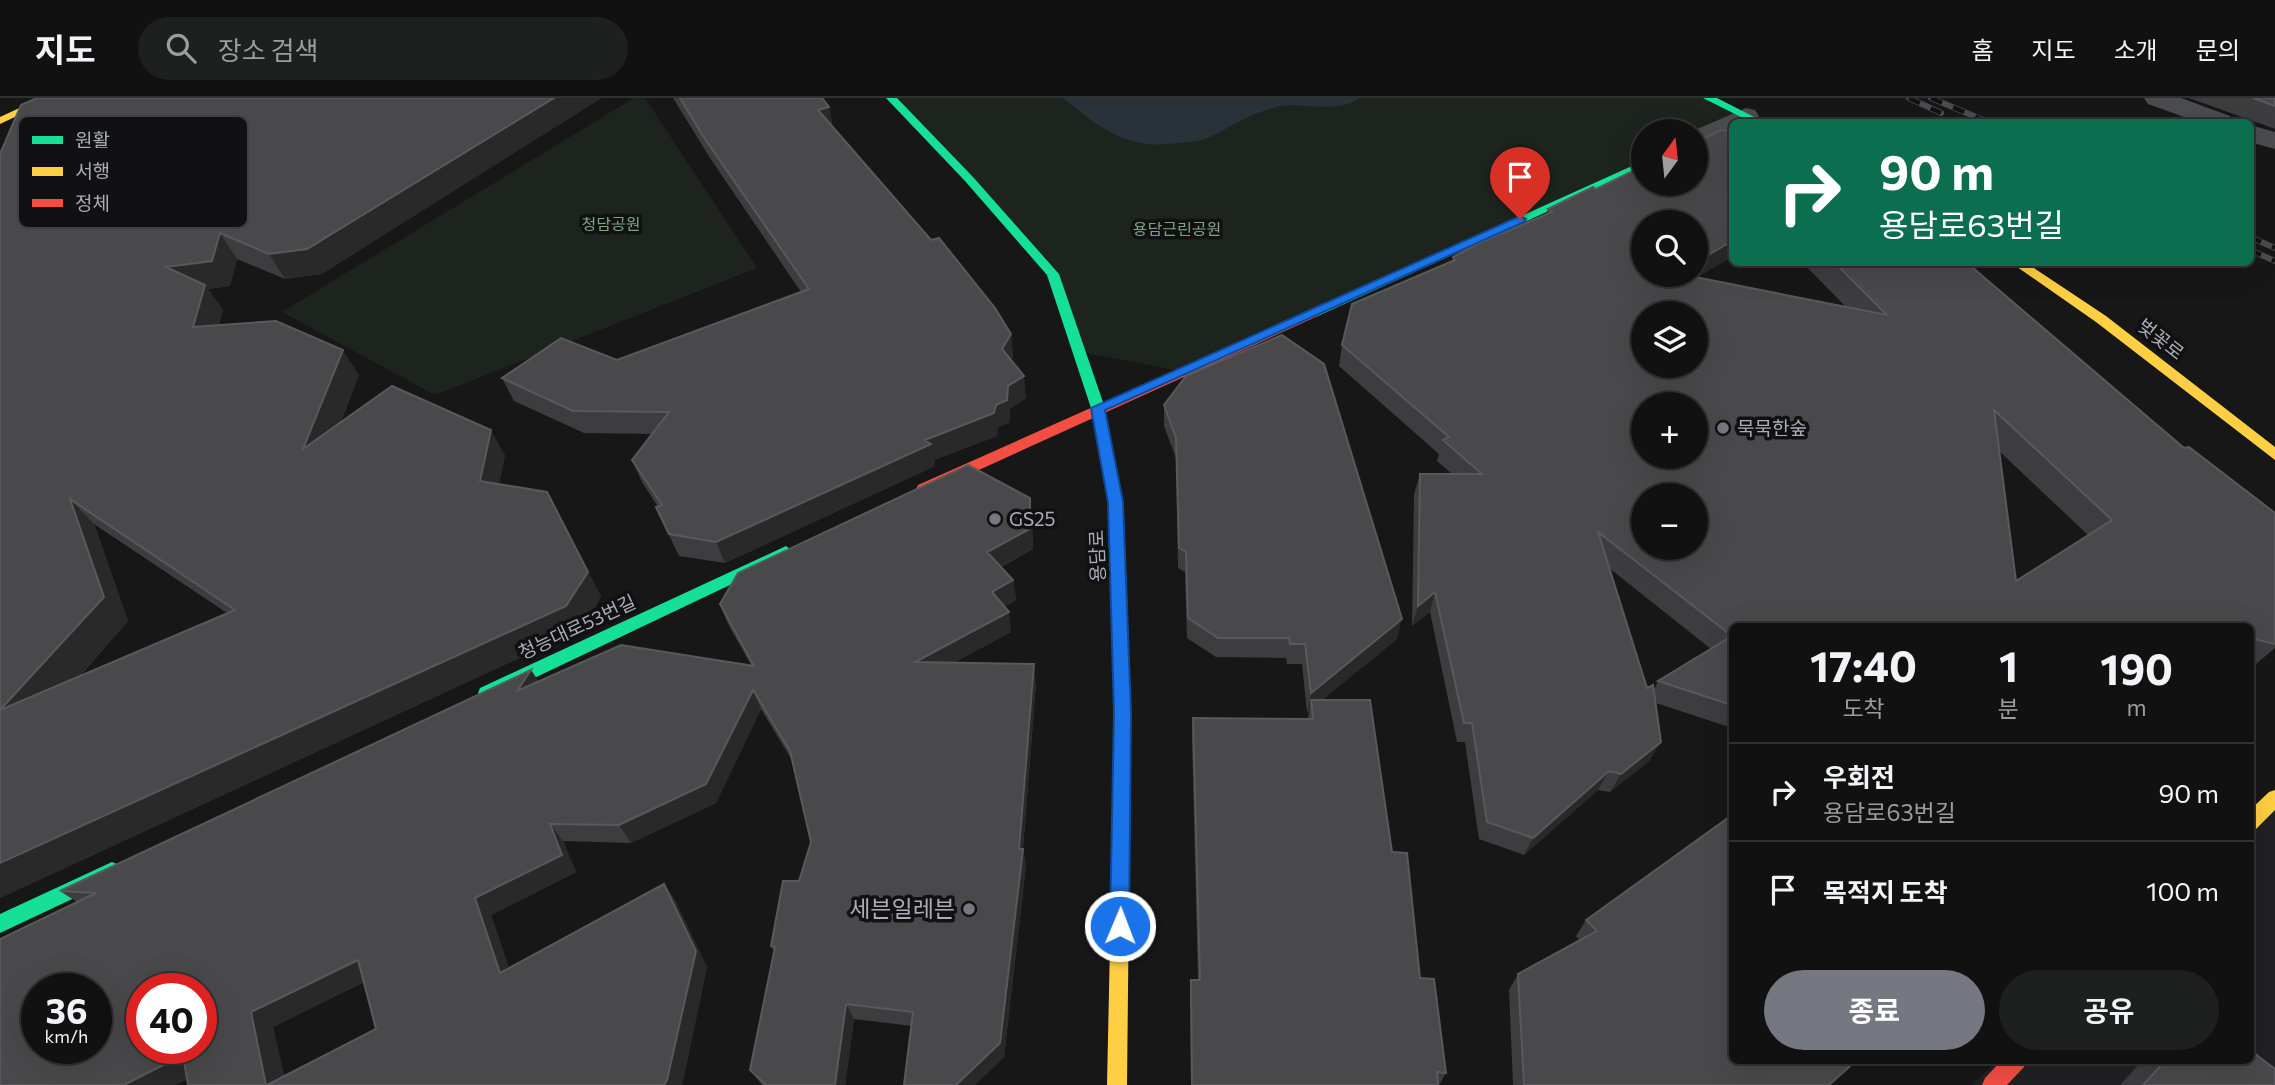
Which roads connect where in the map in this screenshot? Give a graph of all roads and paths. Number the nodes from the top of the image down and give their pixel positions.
1 (50, 98) edge
2 (891, 98) edge
3 (1708, 98) edge
4 (2157, 98) edge
5 (1752, 119) edge
6 (2213, 119) edge
7 (0, 121) edge
8 (1729, 128) edge
9 (2254, 134) edge
10 (1708, 136) edge
11 (2275, 141) edge
12 (1631, 169) edge
13 (2021, 266) edge
14 (1098, 408) junction
15 (2275, 455) edge
16 (908, 495) edge
17 (807, 542) edge
18 (467, 702) edge
19 (2275, 798) edge
20 (2254, 818) edge
21 (126, 864) edge
22 (0, 924) edge
23 (2013, 1064) edge
24 (1117, 1085) edge
25 (1992, 1085) edge

1 - 7 street
2 - 14 street, 용담로
3 - 5 street
4 - 6 street
8 - 10 street
9 - 11 street
12 - 14 street
13 - 15 street, 벚꽃로
14 - 16 street
14 - 24 street, 용담로
17 - 18 street, 청능대로53번길
19 - 20 street
21 - 22 street
23 - 25 street

